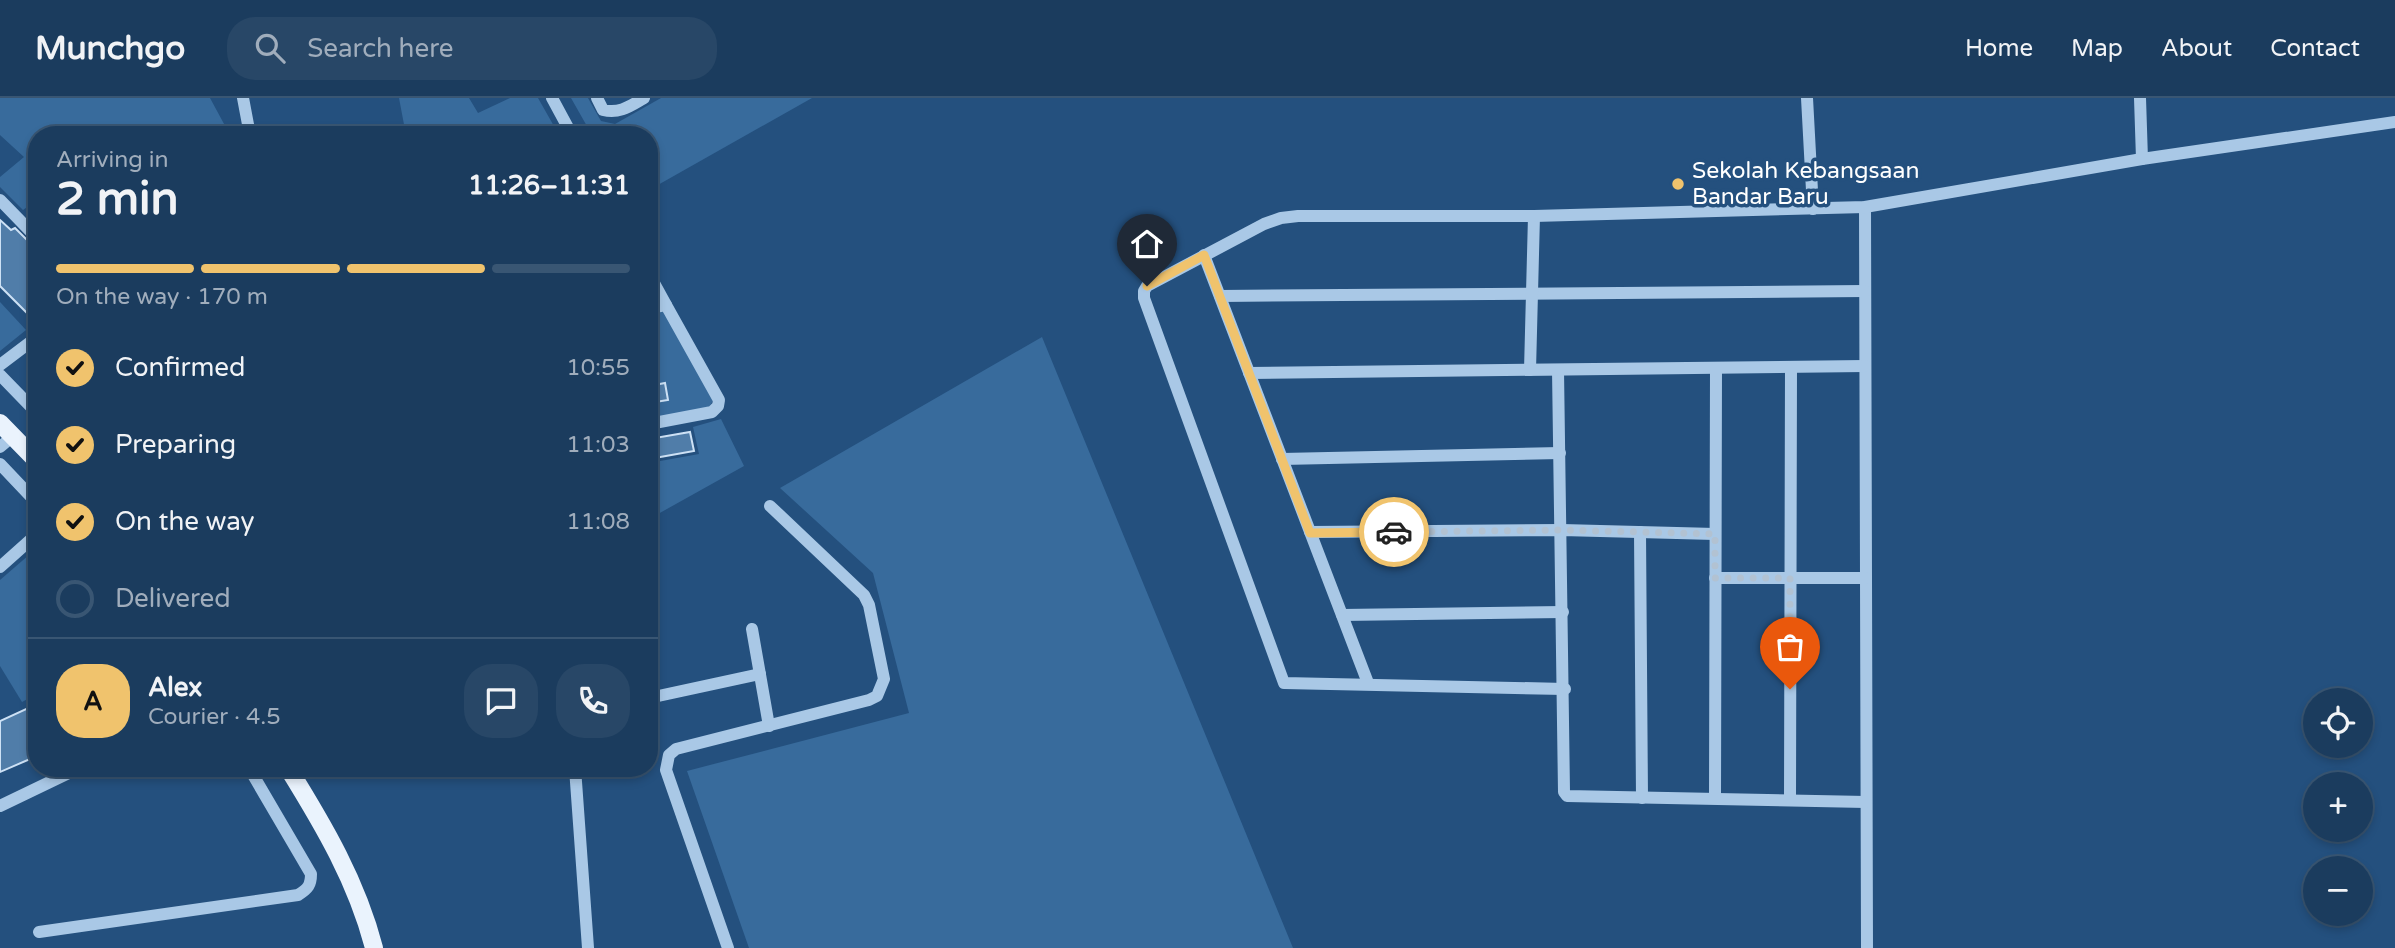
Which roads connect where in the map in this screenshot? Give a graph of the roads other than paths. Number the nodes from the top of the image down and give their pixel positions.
1 (552, 98) edge
2 (597, 98) edge
3 (644, 98) edge
4 (1807, 98) edge
5 (2140, 98) edge
6 (242, 100) edge
7 (2395, 122) edge
8 (248, 126) edge
9 (567, 126) edge
10 (2142, 159) junction
11 (0, 200) edge
12 (1865, 207) junction
13 (1813, 209) junction
14 (1534, 216) junction
15 (28, 229) edge
16 (1204, 255) junction
17 (658, 291) edge
18 (1865, 291) junction
19 (1532, 294) junction
20 (1220, 296) junction
21 (666, 305) junction
22 (658, 306) edge
23 (28, 344) edge
24 (0, 365) edge
25 (1865, 366) junction
26 (1791, 367) junction
27 (1716, 368) junction
28 (1530, 370) junction
29 (1558, 370) junction
30 (1249, 373) junction
31 (0, 375) edge
32 (28, 404) edge
33 (658, 422) edge
34 (4, 436) edge
35 (1560, 453) junction
36 (28, 454) edge
37 (1282, 459) junction
38 (0, 464) edge
39 (28, 494) edge
40 (771, 506) dead end
41 (1562, 530) junction
42 (1640, 532) junction
43 (1310, 533) junction
44 (1715, 534) junction
45 (28, 542) edge
46 (0, 567) edge
47 (1715, 578) junction
48 (1790, 578) junction
49 (1866, 578) junction
50 (1563, 612) junction
51 (1342, 615) junction
52 (752, 629) dead end
53 (761, 674) junction
54 (1368, 683) junction
55 (1565, 689) junction
56 (658, 696) edge
57 (769, 726) junction
58 (60, 777) edge
59 (254, 777) edge
60 (294, 777) edge
61 (576, 777) edge
62 (1642, 798) junction
63 (1715, 798) junction
64 (1790, 800) junction
65 (1866, 802) junction
66 (0, 806) edge
67 (39, 932) dead end
68 (374, 948) edge
69 (588, 948) edge
70 (728, 948) edge
71 (1867, 948) edge

1 - 9 street
2 - 3 street
4 - 13 street
5 - 10 street
6 - 8 street
7 - 10 street
10 - 12 street
11 - 15 street
12 - 13 street
12 - 18 street
13 - 14 street
14 - 16 street
14 - 19 street
16 - 20 street
16 - 54 street
17 - 21 street
18 - 19 street
18 - 25 street
19 - 20 street
19 - 28 street
20 - 30 street
21 - 22 street
21 - 33 street
23 - 24 street
25 - 26 street
25 - 49 street
26 - 27 street
26 - 48 street
27 - 29 street
27 - 44 street
28 - 29 street
28 - 30 street
29 - 35 street
30 - 37 street
31 - 32 street
34 - 36 main road
35 - 37 street
35 - 41 street
37 - 43 street
38 - 39 street
40 - 57 street
41 - 42 street
41 - 43 street
41 - 50 street
42 - 44 street
42 - 62 street
43 - 51 street
44 - 47 street
45 - 46 street
47 - 48 street
47 - 63 street
48 - 49 street
48 - 64 street
49 - 65 street
50 - 51 street
50 - 55 street
51 - 54 street
52 - 53 street
53 - 56 street
53 - 57 street
54 - 55 street
55 - 62 street
57 - 70 street
58 - 66 street
59 - 67 street
60 - 68 main road
61 - 69 street
62 - 63 street
63 - 64 street
64 - 65 street
65 - 71 street

